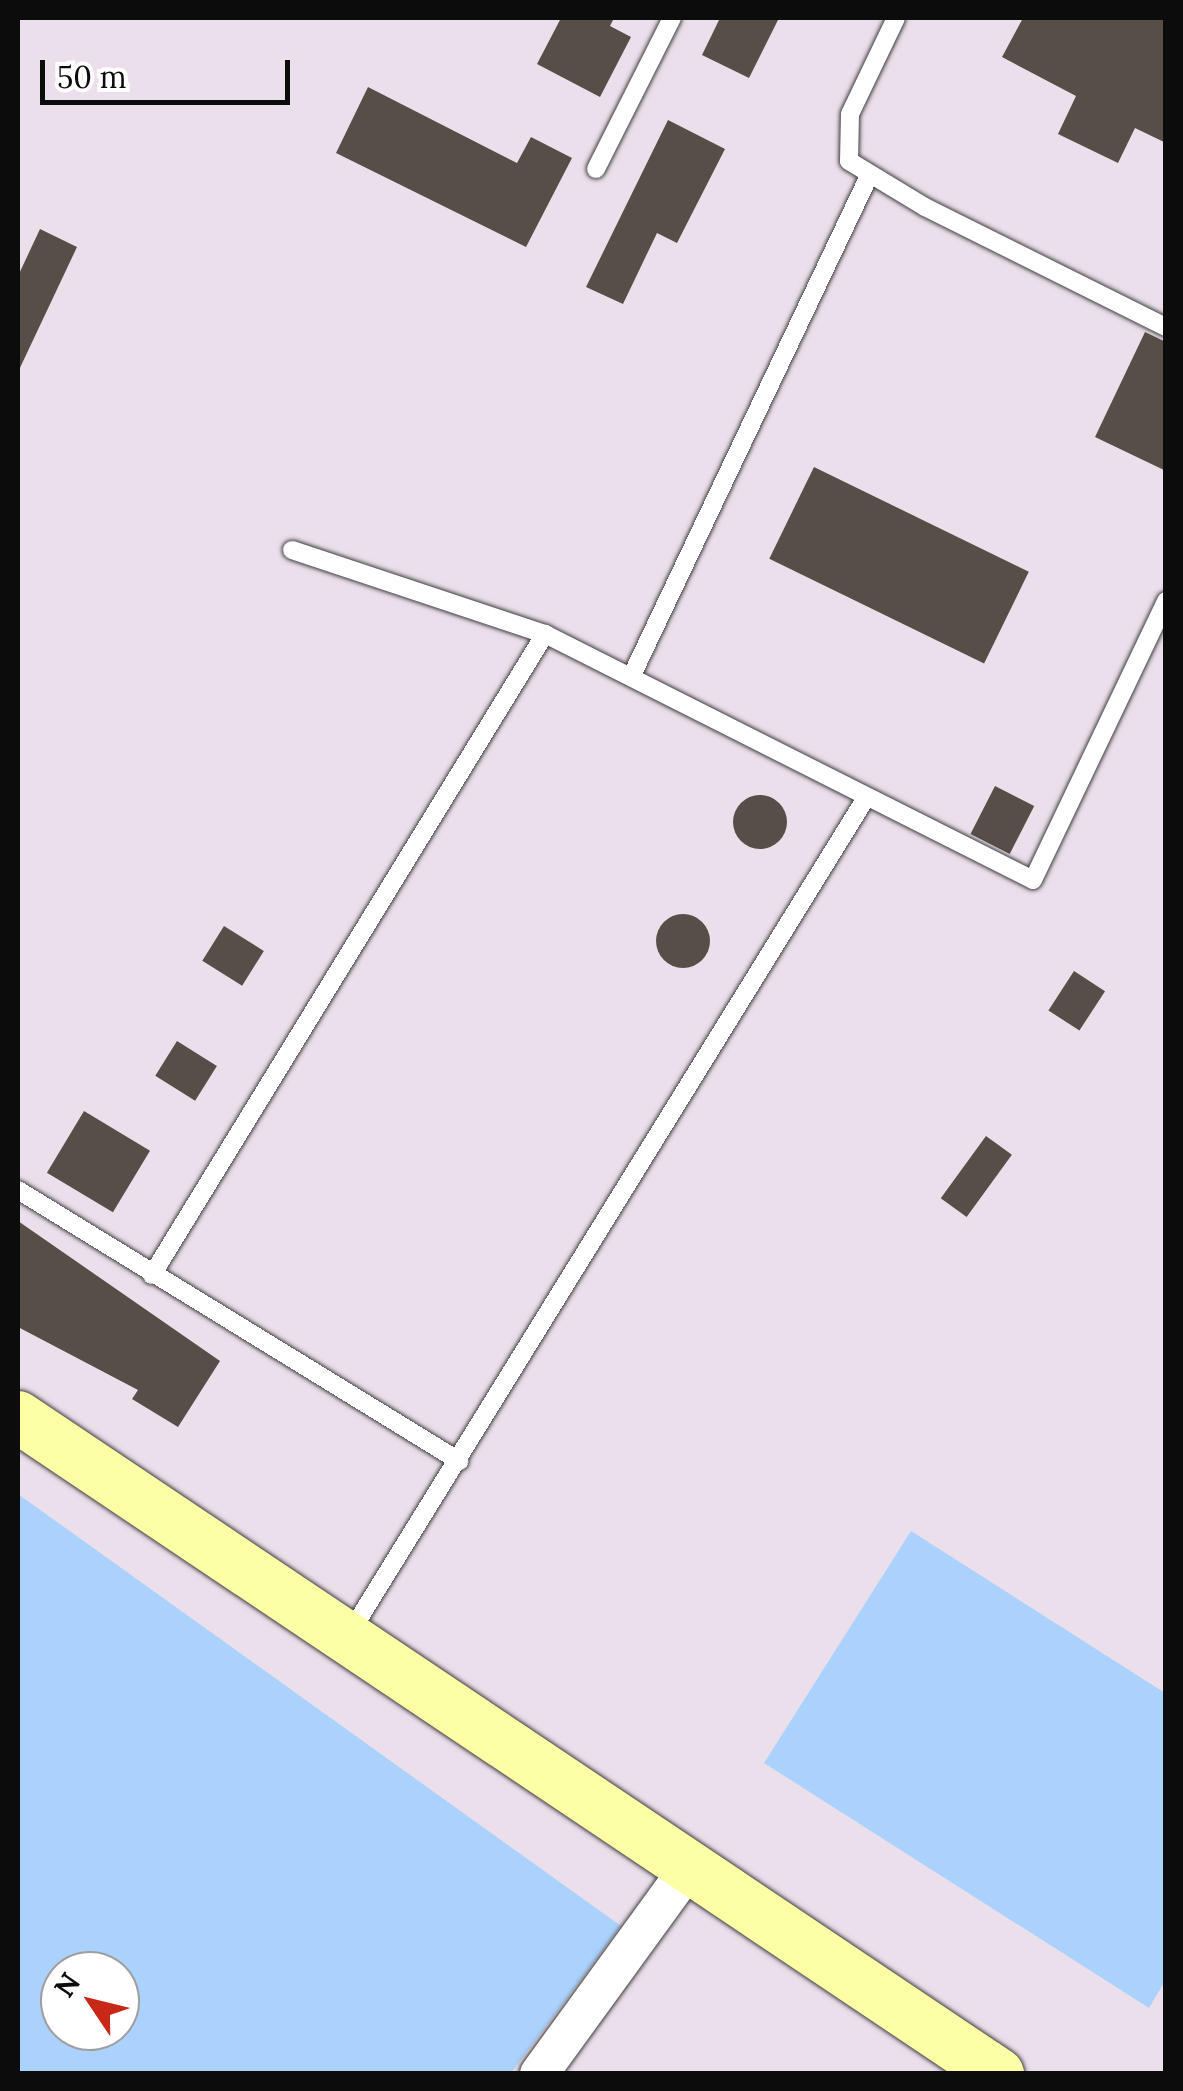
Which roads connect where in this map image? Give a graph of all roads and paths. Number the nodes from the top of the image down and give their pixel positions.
1 (672, 18) edge
2 (896, 18) edge
3 (596, 169) dead end
4 (869, 176) junction
5 (1166, 327) edge
6 (292, 550) dead end
7 (1166, 601) edge
8 (545, 634) junction
9 (633, 673) junction
10 (866, 798) junction
11 (18, 1190) edge
12 (152, 1276) junction
13 (18, 1417) edge
14 (459, 1462) junction
15 (347, 1638) junction
16 (691, 1865) junction
17 (539, 2074) edge
18 (998, 2074) edge

1 - 3 lane
2 - 4 lane
4 - 5 lane
4 - 9 lane
6 - 8 lane
7 - 10 lane
8 - 9 lane
8 - 12 lane
9 - 10 lane
10 - 14 lane
11 - 12 lane
12 - 14 lane
13 - 15 street
14 - 15 lane
15 - 16 street
16 - 17 street
16 - 18 street

